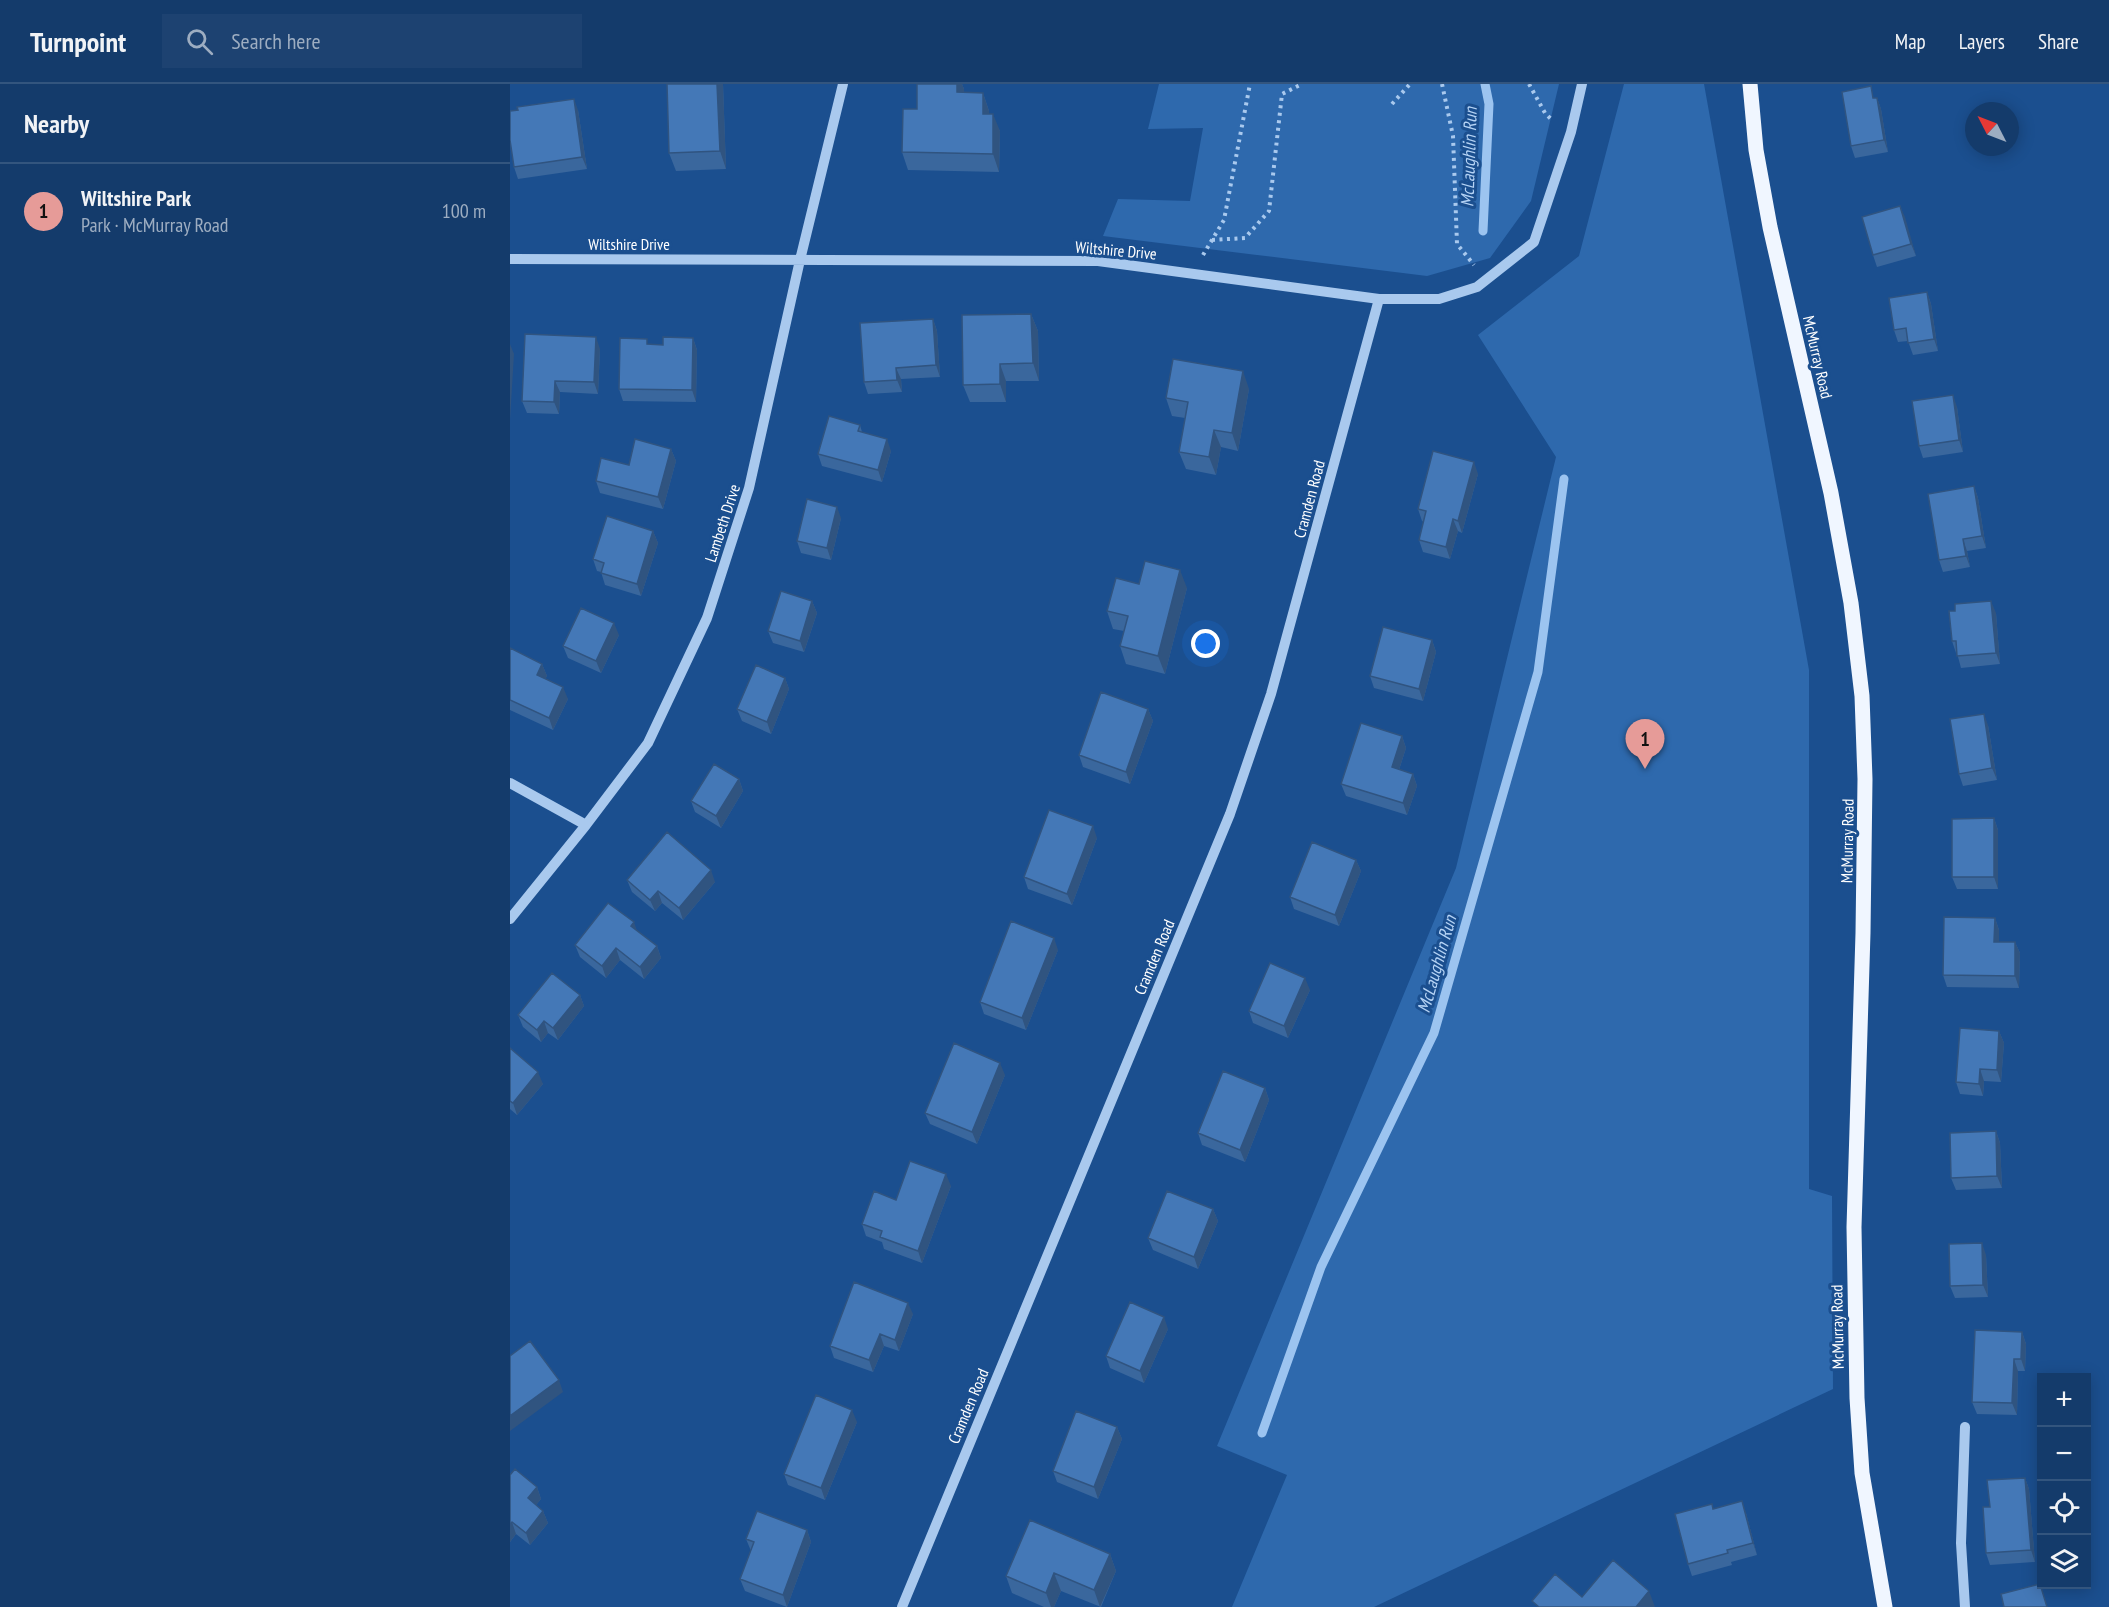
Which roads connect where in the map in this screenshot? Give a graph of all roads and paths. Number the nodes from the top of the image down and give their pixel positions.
1 (843, 84) edge
2 (1250, 84) edge
3 (1302, 84) edge
4 (1410, 84) edge
5 (1442, 84) edge
6 (1529, 84) edge
7 (1582, 84) edge
8 (1750, 84) edge
9 (1392, 104) dead end
10 (1571, 132) junction
11 (1212, 240) junction
12 (510, 259) edge
13 (800, 260) junction
14 (1477, 269) dead end
15 (1192, 274) junction
16 (1379, 299) junction
17 (510, 783) edge
18 (586, 825) junction
19 (510, 919) edge
20 (1965, 1428) dead end
21 (902, 1607) edge
22 (1885, 1607) edge
23 (1965, 1607) edge

1 - 13 street, Lambeth Drive
2 - 11 path
3 - 11 path
4 - 9 path
5 - 14 path
6 - 10 path
7 - 10 street, Wiltshire Drive
8 - 22 main road, McMurray Road
10 - 16 street, Wiltshire Drive
11 - 15 path
12 - 13 street, Wiltshire Drive
13 - 15 street, Wiltshire Drive
13 - 18 street, Lambeth Drive
15 - 16 street, Wiltshire Drive
16 - 21 street, Cramden Road
17 - 18 street
18 - 19 street, Lambeth Drive
20 - 23 street

